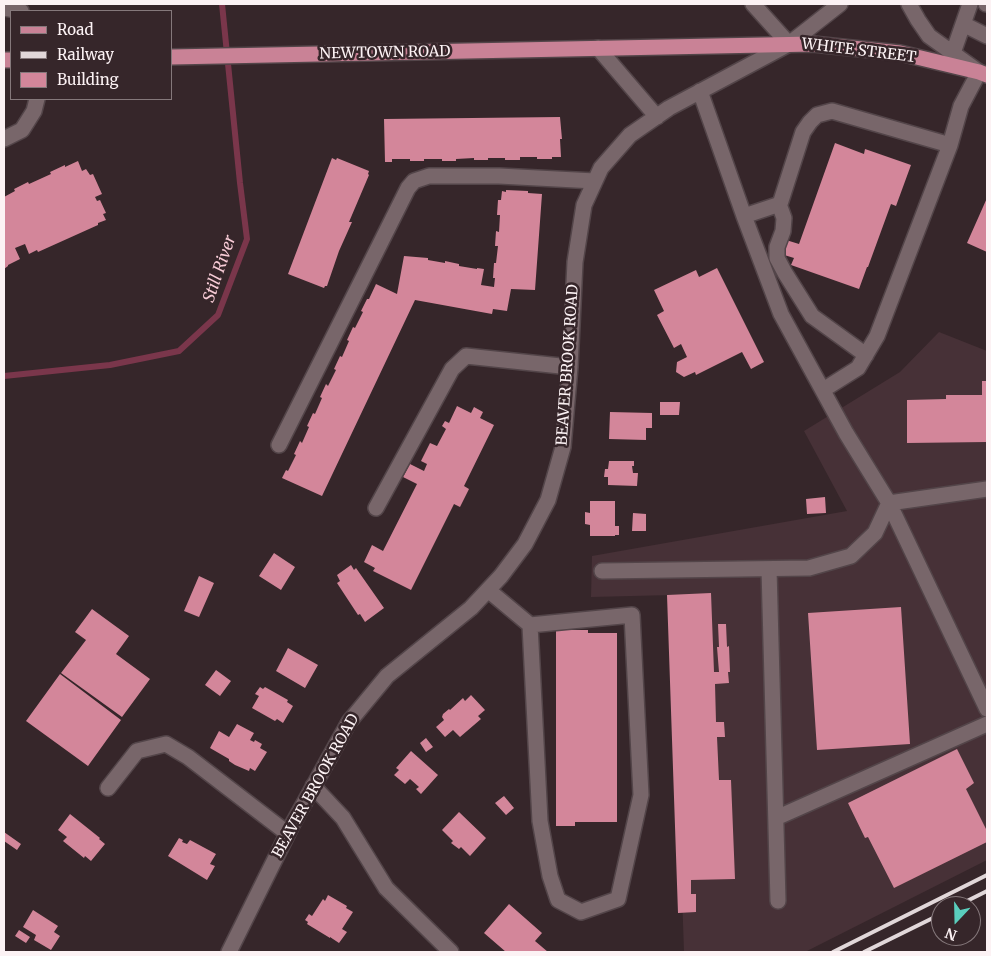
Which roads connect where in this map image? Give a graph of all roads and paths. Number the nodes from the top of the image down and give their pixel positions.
1 (753, 4) edge
2 (840, 4) edge
3 (909, 4) edge
4 (970, 4) edge
5 (963, 24) junction
6 (987, 36) edge
7 (789, 44) junction
8 (598, 48) junction
9 (953, 54) junction
10 (172, 57) edge
11 (983, 74) edge
12 (700, 91) junction
13 (37, 100) edge
14 (656, 117) junction
15 (4, 139) edge
16 (950, 145) junction
17 (595, 181) junction
18 (779, 204) junction
19 (744, 216) junction
20 (866, 355) junction
21 (570, 367) junction
22 (823, 390) junction
23 (279, 445) dead end
24 (987, 489) edge
25 (889, 503) junction
26 (376, 508) dead end
27 (769, 569) junction
28 (602, 571) dead end
29 (488, 590) junction
30 (530, 624) junction
31 (987, 709) edge
32 (987, 724) edge
33 (313, 786) junction
34 (108, 788) dead end
35 (776, 818) junction
36 (287, 833) junction
37 (778, 901) dead end
38 (229, 952) edge
39 (451, 952) edge

1 - 7 street
2 - 7 street, BEAVER BROOK ROAD
3 - 9 street
4 - 5 street
5 - 6 street
5 - 9 street
7 - 8 main road, NEWTOWN ROAD
7 - 11 main road, WHITE STREET
7 - 12 street, BEAVER BROOK ROAD
8 - 10 main road, NEWTOWN ROAD
8 - 14 street
9 - 11 street
11 - 16 street
12 - 14 street, BEAVER BROOK ROAD
12 - 19 street
13 - 15 street
14 - 17 street, BEAVER BROOK ROAD
16 - 18 street
16 - 20 street
17 - 21 street, BEAVER BROOK ROAD
17 - 23 street
18 - 19 street
18 - 20 street
19 - 22 street
20 - 22 street
21 - 26 street
21 - 29 street, BEAVER BROOK ROAD
22 - 25 street
24 - 25 street
25 - 27 street
25 - 31 street
27 - 28 street
27 - 35 street
29 - 30 street
29 - 33 street, BEAVER BROOK ROAD
30 - 30 street
32 - 35 street
33 - 36 street, BEAVER BROOK ROAD
33 - 39 street
34 - 36 street
35 - 37 street
36 - 38 street, BEAVER BROOK ROAD

